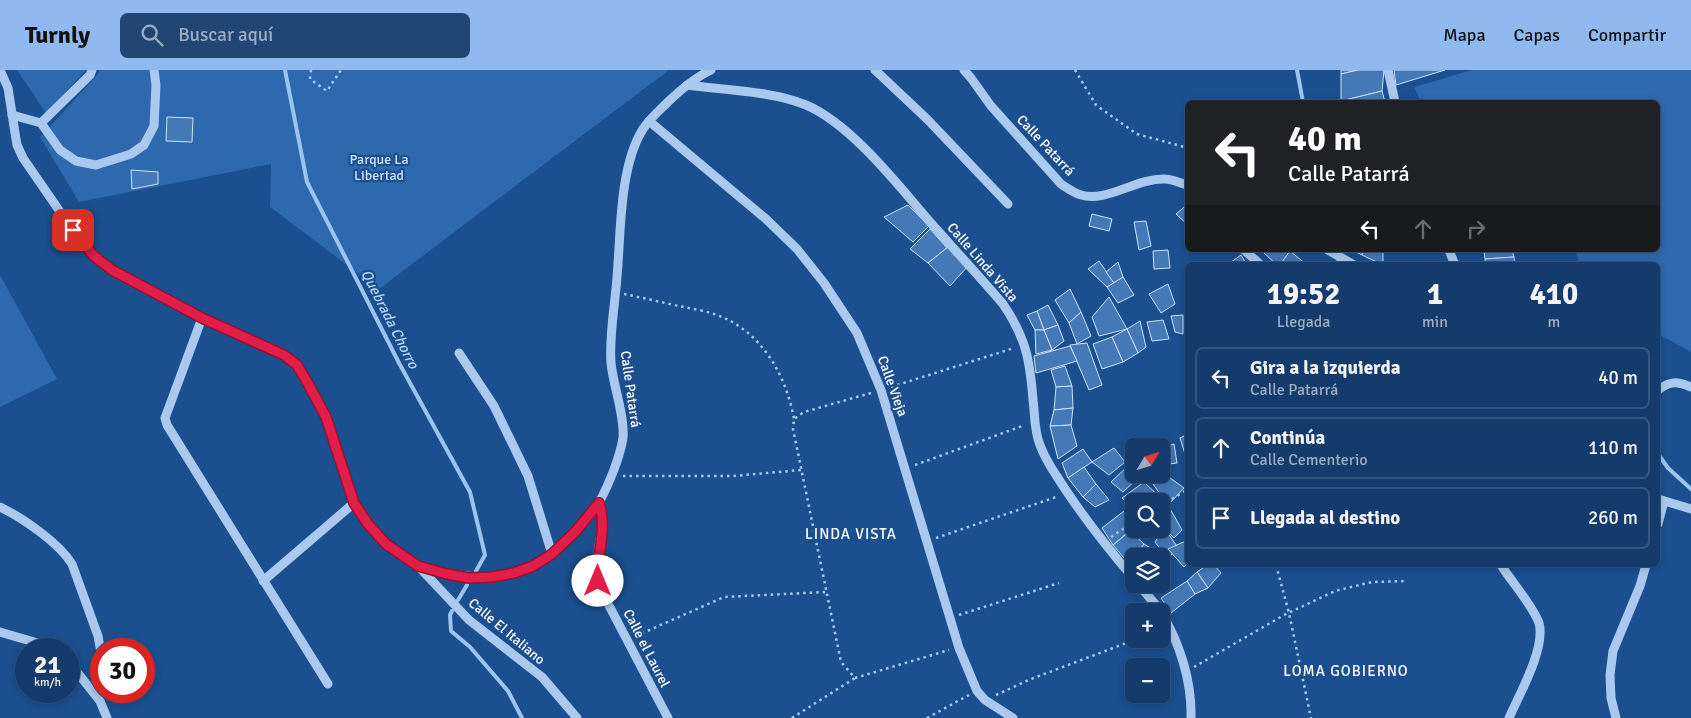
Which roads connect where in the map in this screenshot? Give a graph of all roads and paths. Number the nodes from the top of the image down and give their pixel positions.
1 (0, 70) edge
2 (92, 70) edge
3 (154, 70) edge
4 (311, 70) edge
5 (341, 70) edge
6 (710, 70) edge
7 (875, 70) edge
8 (964, 70) edge
9 (1075, 70) edge
10 (1388, 70) edge
11 (687, 85) junction
12 (1395, 100) edge
13 (12, 115) junction
14 (649, 121) junction
15 (41, 123) junction
16 (1185, 147) edge
17 (1185, 184) edge
18 (1008, 204) dead end
19 (1246, 252) edge
20 (1331, 252) edge
21 (1258, 262) edge
22 (1349, 262) edge
23 (616, 292) junction
24 (202, 318) junction
25 (1025, 344) junction
26 (459, 353) dead end
27 (1691, 387) edge
28 (1660, 388) edge
29 (881, 390) junction
30 (794, 418) junction
31 (1034, 422) junction
32 (906, 468) junction
33 (801, 470) junction
34 (611, 476) junction
35 (1185, 491) edge
36 (1067, 493) junction
37 (1170, 500) edge
38 (1661, 500) edge
39 (354, 503) junction
40 (599, 503) junction
41 (0, 507) edge
42 (1691, 509) edge
43 (1125, 528) edge
44 (1103, 541) junction
45 (928, 542) junction
46 (552, 554) junction
47 (418, 566) junction
48 (1277, 567) edge
49 (1502, 567) edge
50 (1645, 567) edge
51 (1125, 568) edge
52 (263, 581) junction
53 (1407, 581) dead end
54 (1059, 583) dead end
55 (826, 592) junction
56 (1145, 593) edge
57 (1154, 603) edge
58 (1289, 613) junction
59 (950, 618) junction
60 (1170, 626) edge
61 (0, 632) edge
62 (20, 638) edge
63 (98, 638) edge
64 (628, 640) junction
65 (1125, 644) edge
66 (959, 648) junction
67 (1186, 672) junction
68 (80, 676) edge
69 (855, 678) junction
70 (328, 684) dead end
71 (90, 688) edge
72 (977, 691) junction
73 (985, 700) junction
74 (101, 703) edge
75 (107, 718) edge
76 (577, 718) edge
77 (668, 718) edge
78 (792, 718) edge
79 (927, 718) edge
80 (1013, 718) edge
81 (1191, 718) edge
82 (1312, 718) edge
83 (1509, 718) edge
84 (1616, 718) edge

1 - 13 street
2 - 15 street
3 - 15 street
4 - 5 path
6 - 11 street, Calle Patarrá
7 - 18 street
8 - 17 street, Calle Patarrá
9 - 16 path
10 - 12 street
11 - 14 street, Calle Patarrá
11 - 25 street, Calle Linda Vista
13 - 15 street
13 - 24 street
14 - 23 street, Calle Patarrá
14 - 29 street, Calle Vieja
19 - 21 street
20 - 22 street
23 - 30 path
23 - 34 street, Calle Patarrá
24 - 39 street
24 - 52 street
25 - 29 path
25 - 31 street, Calle Linda Vista
26 - 46 street
27 - 28 street
29 - 30 path
29 - 32 street, Calle Vieja
30 - 33 path
31 - 32 path
31 - 36 street, Calle Linda Vista
32 - 45 street, Calle Vieja
33 - 34 path
33 - 55 path
34 - 40 street, Calle Patarrá
35 - 37 path
36 - 44 street, Calle Linda Vista
36 - 45 path
38 - 42 street
39 - 47 street
39 - 52 street
40 - 46 street, Calle Patarrá
40 - 64 street, Calle el Laurel
41 - 63 street
43 - 44 path
44 - 51 street, Calle Linda Vista
45 - 59 street, Calle Vieja
46 - 47 street, Calle Patarrá
47 - 76 street, Calle El Italiano
48 - 58 path
49 - 83 street
50 - 84 street
52 - 70 street
53 - 58 path
54 - 59 path
55 - 64 path
55 - 69 path
56 - 57 street
58 - 67 path
58 - 82 path
59 - 66 street, Calle Vieja
60 - 67 street
61 - 62 street
64 - 77 street, Calle el Laurel
65 - 73 path
66 - 69 path
66 - 72 street, Calle Vieja
67 - 81 street
68 - 71 street
69 - 78 path
72 - 73 street, Calle Vieja
72 - 79 path
73 - 80 street, Calle Vieja
74 - 75 street

